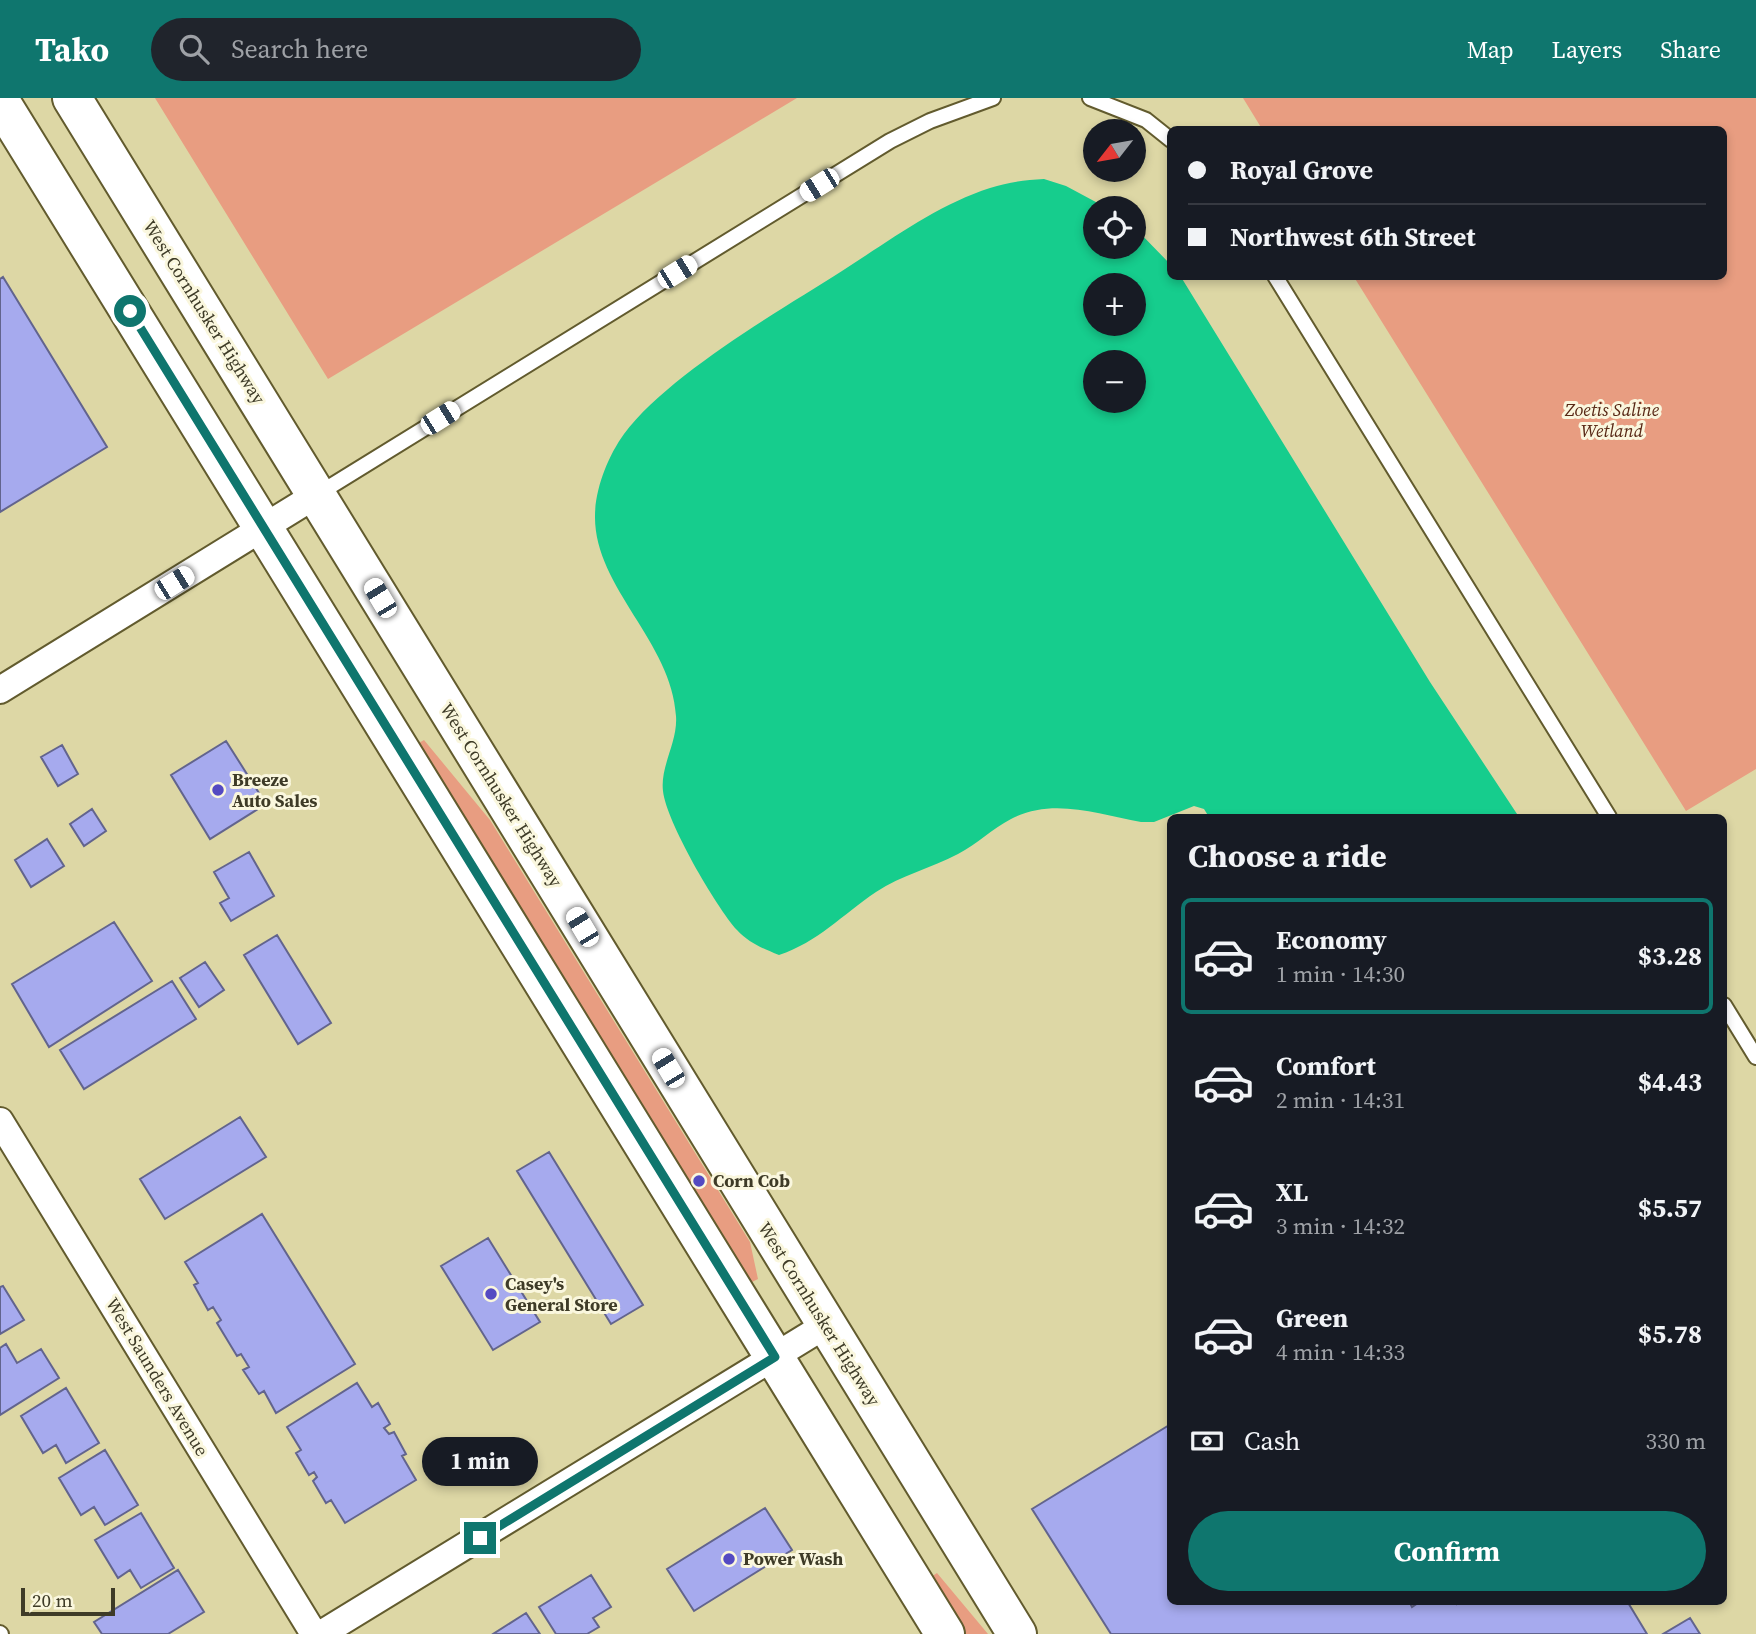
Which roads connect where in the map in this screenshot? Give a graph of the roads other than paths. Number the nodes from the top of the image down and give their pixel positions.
1 (72, 98) edge
2 (993, 98) edge
3 (1090, 98) edge
4 (0, 101) edge
5 (1167, 138) edge
6 (1277, 280) edge
7 (316, 495) junction
8 (263, 527) junction
9 (0, 690) edge
10 (1607, 814) edge
11 (1727, 1010) edge
12 (1756, 1058) edge
13 (0, 1121) edge
14 (826, 1325) junction
15 (775, 1357) junction
16 (314, 1634) edge
17 (321, 1634) edge
18 (945, 1634) edge
19 (1017, 1634) edge

1 - 7 main road, West Cornhusker Highway
2 - 7 lane
3 - 5 lane
4 - 8 main road
6 - 10 lane
7 - 8 street
7 - 14 main road, West Cornhusker Highway
8 - 9 street
8 - 15 main road
11 - 12 lane
13 - 16 street, West Saunders Avenue
14 - 15 street
14 - 19 main road, West Cornhusker Highway
15 - 17 street
15 - 18 main road

